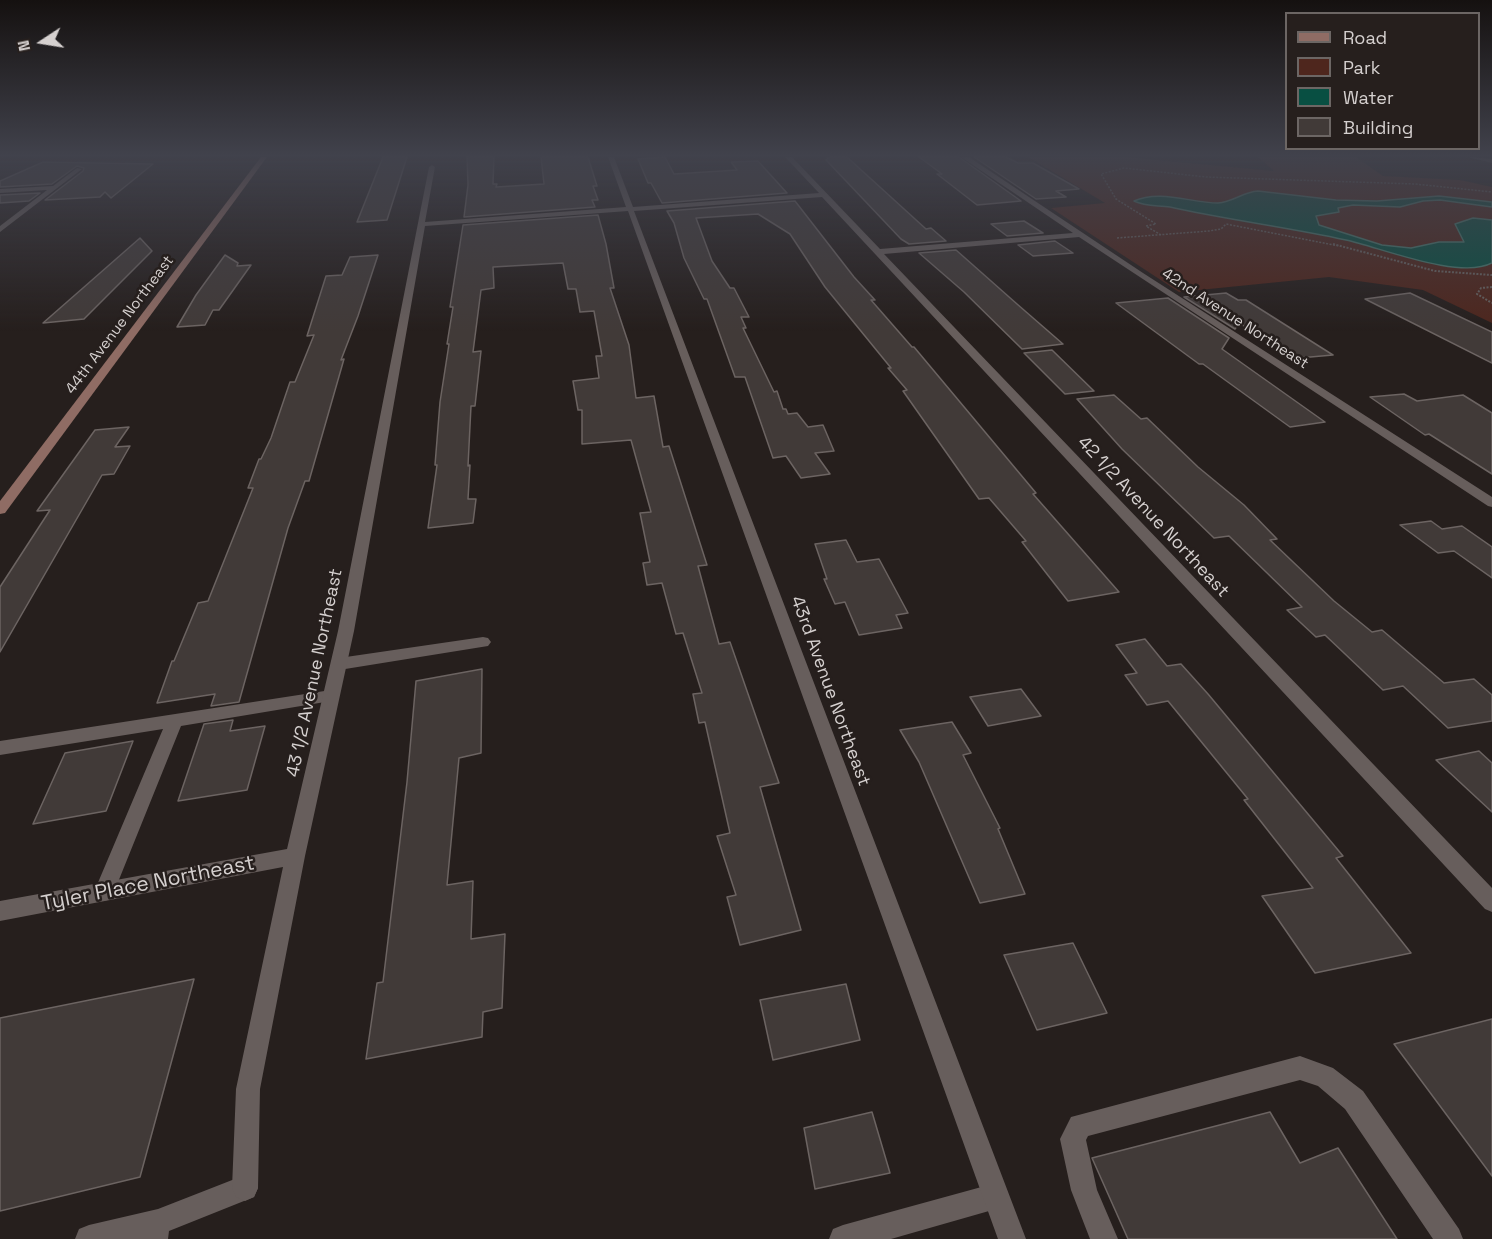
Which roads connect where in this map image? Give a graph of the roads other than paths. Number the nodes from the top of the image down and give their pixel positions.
1 (20, 215) edge
2 (221, 215) edge
3 (424, 215) edge
4 (559, 215) edge
5 (633, 215) edge
6 (843, 215) edge
7 (1050, 215) edge
8 (423, 224) junction
9 (0, 230) edge
10 (1084, 238) junction
11 (878, 252) junction
12 (1492, 502) edge
13 (0, 510) edge
14 (483, 642) dead end
15 (339, 664) junction
16 (331, 696) junction
17 (175, 720) junction
18 (0, 748) edge
19 (295, 856) junction
20 (104, 892) junction
21 (1492, 902) edge
22 (0, 911) edge
23 (996, 1196) junction
24 (156, 1231) edge
25 (89, 1239) edge
26 (843, 1239) edge
27 (1012, 1239) edge
28 (1104, 1239) edge
29 (1449, 1239) edge

1 - 9 street
2 - 13 street, 44th Avenue Northeast
3 - 8 street, 43 1/2 Avenue Northeast
4 - 8 street
5 - 23 street, 43rd Avenue Northeast
6 - 11 street, 42 1/2 Avenue Northeast
7 - 10 street, 42nd Avenue Northeast
8 - 15 street, 43 1/2 Avenue Northeast
10 - 11 street
10 - 12 street, 42nd Avenue Northeast
11 - 21 street, 42 1/2 Avenue Northeast
14 - 15 street
15 - 16 street, 43 1/2 Avenue Northeast
16 - 17 street
16 - 19 street, 43 1/2 Avenue Northeast
17 - 18 street
17 - 20 street
19 - 20 street, Tyler Place Northeast
19 - 24 street, 43 1/2 Avenue Northeast
20 - 22 street, Tyler Place Northeast
23 - 26 street
23 - 27 street, 43rd Avenue Northeast
24 - 25 street
28 - 29 street

